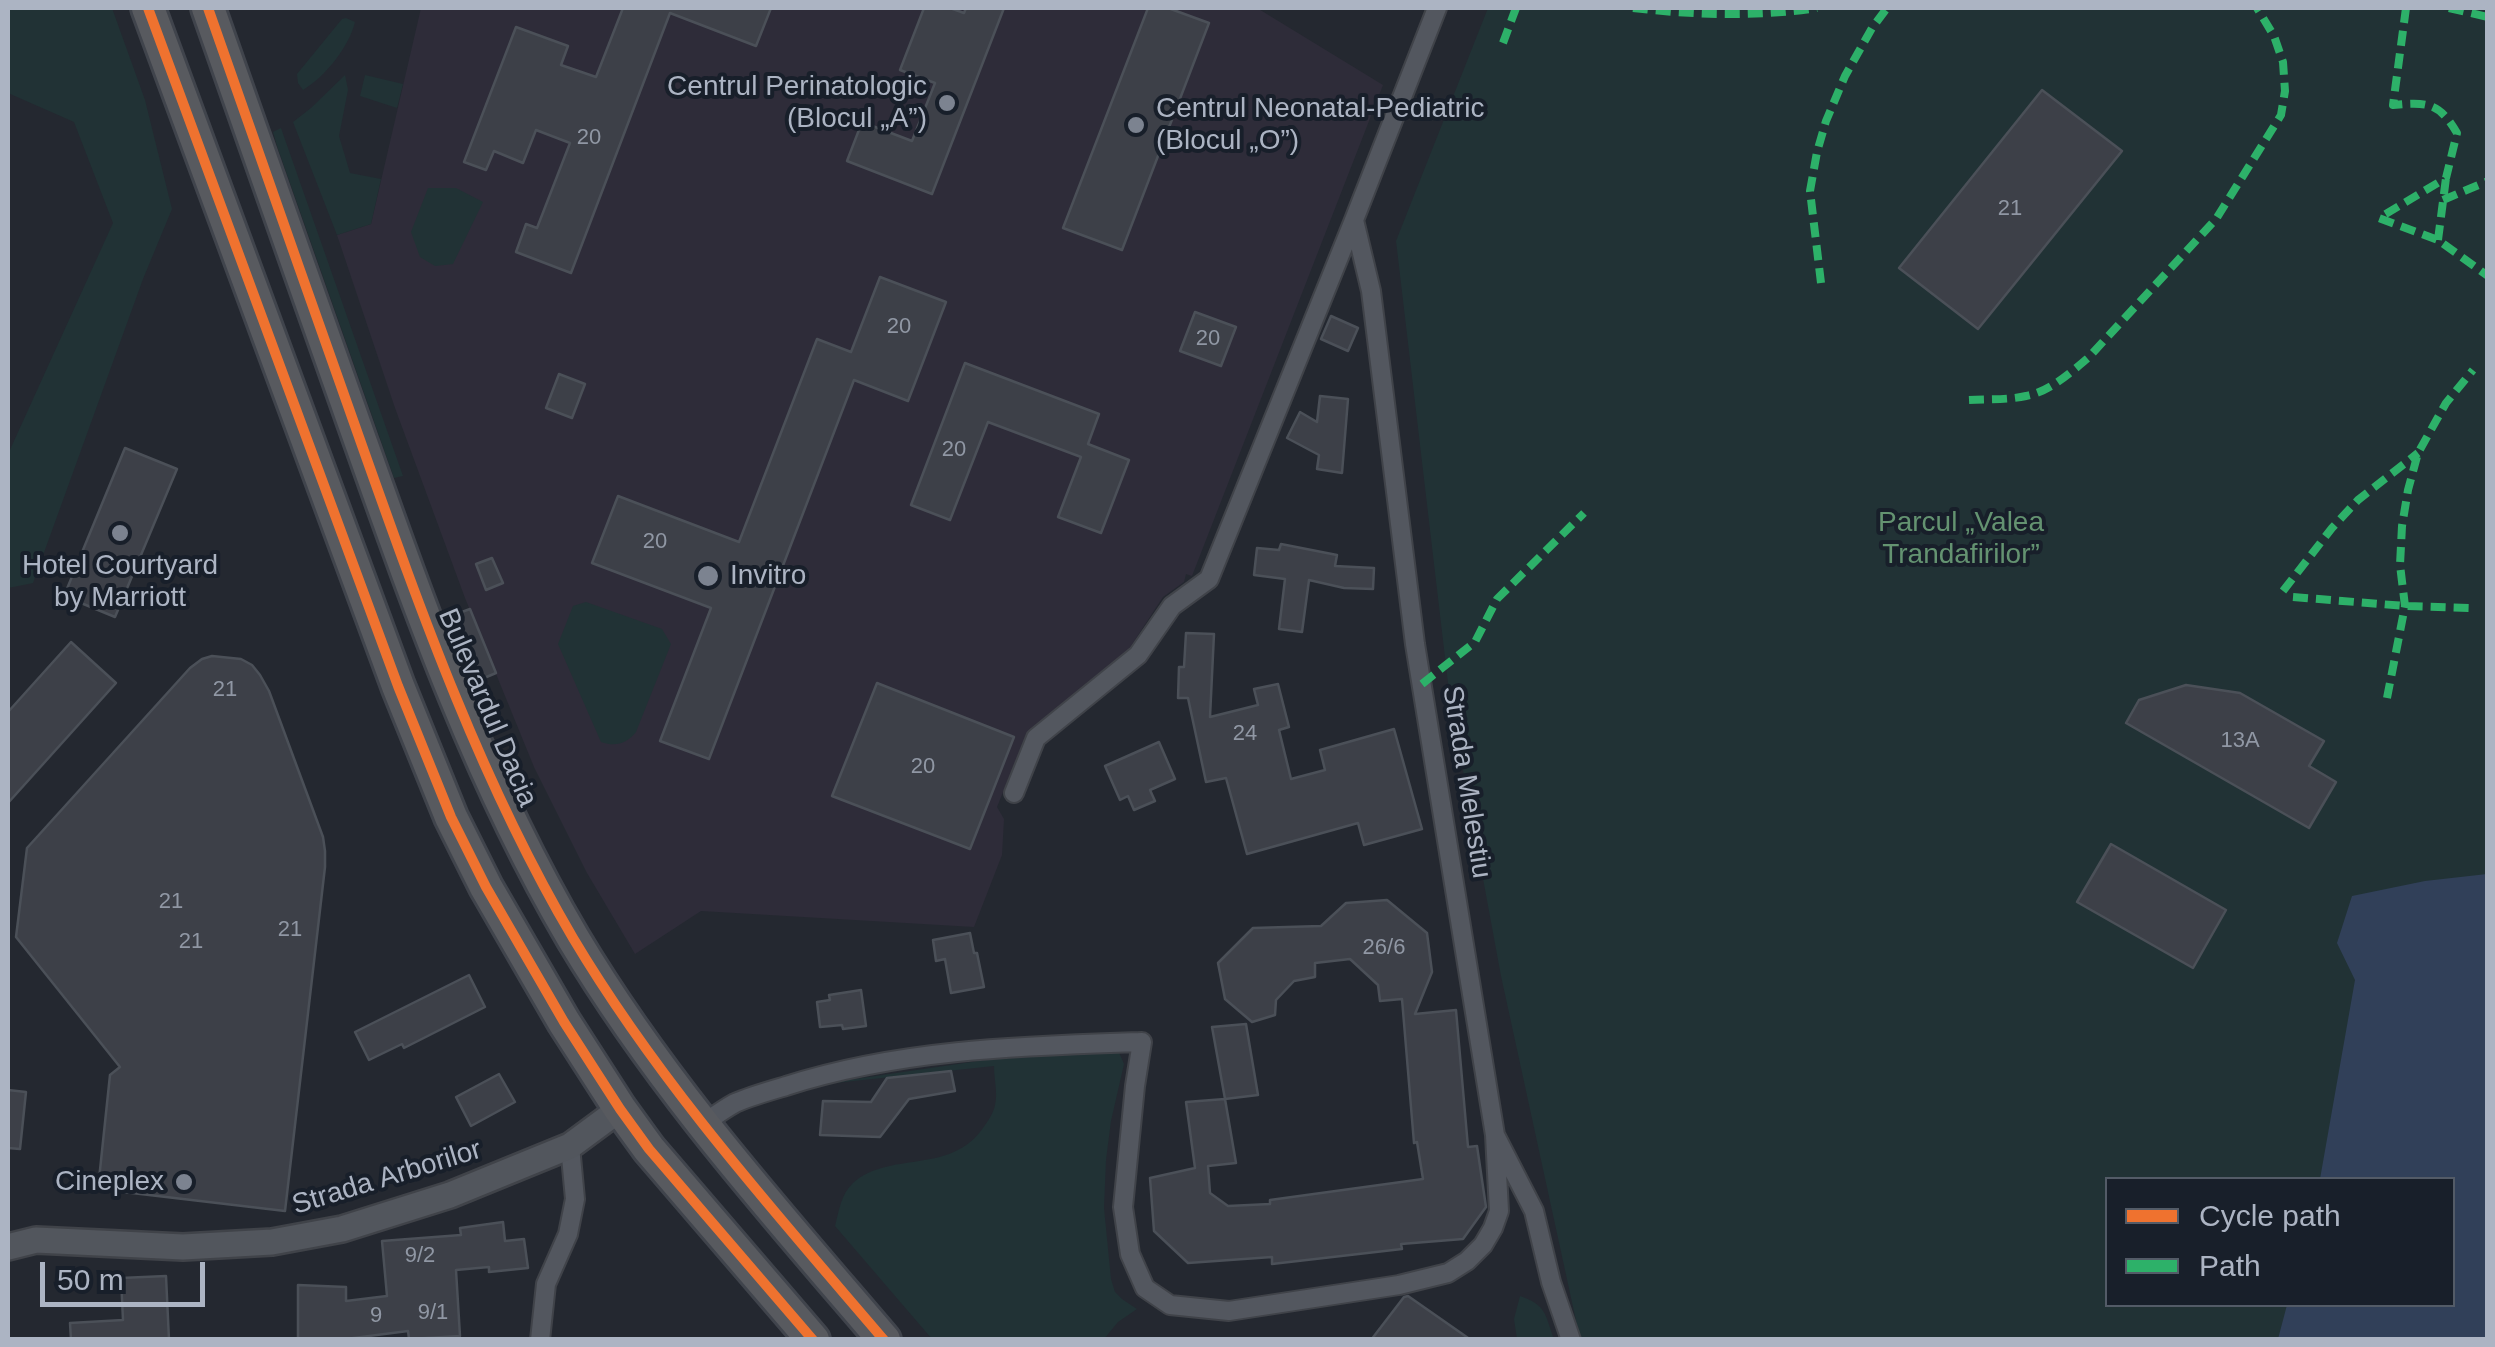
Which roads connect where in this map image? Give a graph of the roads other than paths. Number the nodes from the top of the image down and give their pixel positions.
1 (148, 8) edge
2 (208, 8) edge
3 (1437, 8) edge
4 (1354, 220) junction
5 (1014, 793) dead end
6 (620, 1110) junction
7 (703, 1124) junction
8 (1495, 1136) junction
9 (570, 1146) junction
10 (8, 1247) edge
11 (540, 1340) edge
12 (813, 1340) edge
13 (884, 1340) edge
14 (1570, 1340) edge

1 - 6 highway
2 - 7 highway, Bulevardul Dacia
3 - 4 street
4 - 5 street
4 - 8 street, Strada Melestiu
6 - 9 street, Strada Arborilor
6 - 12 highway
7 - 8 street
7 - 13 highway, Bulevardul Dacia
8 - 14 street, Strada Melestiu
9 - 10 street, Strada Arborilor
9 - 11 street

